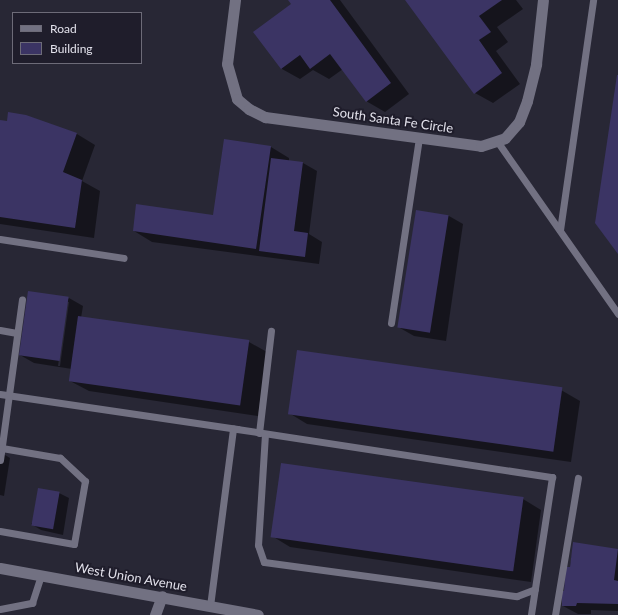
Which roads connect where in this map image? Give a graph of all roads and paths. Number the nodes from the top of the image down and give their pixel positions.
1 (235, 0) edge
2 (543, 0) edge
3 (593, 0) edge
4 (419, 138) junction
5 (497, 141) junction
6 (560, 230) junction
7 (0, 239) edge
8 (124, 258) dead end
9 (22, 299) dead end
10 (618, 314) edge
11 (391, 323) dead end
12 (0, 330) edge
13 (271, 331) dead end
14 (17, 333) junction
15 (0, 394) edge
16 (8, 396) junction
17 (233, 428) junction
18 (262, 434) junction
19 (2, 448) junction
20 (0, 460) edge
21 (578, 478) dead end
22 (0, 531) edge
23 (0, 568) edge
24 (41, 575) junction
25 (535, 589) junction
26 (162, 596) junction
27 (210, 606) junction
28 (0, 609) edge
29 (155, 615) edge
30 (258, 615) edge
31 (531, 615) edge
32 (555, 615) edge

1 - 4 street, South Santa Fe Circle
2 - 5 street, South Santa Fe Circle
3 - 6 lane
4 - 5 street, South Santa Fe Circle
4 - 11 lane
5 - 6 lane
6 - 10 lane
7 - 8 lane
9 - 14 lane
12 - 14 lane
13 - 18 lane
14 - 16 lane
15 - 16 lane
16 - 17 lane
16 - 19 lane
17 - 18 lane
17 - 27 lane
18 - 25 lane
18 - 25 lane
19 - 20 lane
19 - 22 lane
21 - 32 lane
23 - 24 street, West Union Avenue
24 - 26 street, West Union Avenue
24 - 28 lane
25 - 31 lane
26 - 27 street, West Union Avenue
26 - 29 street
27 - 30 street, West Union Avenue

